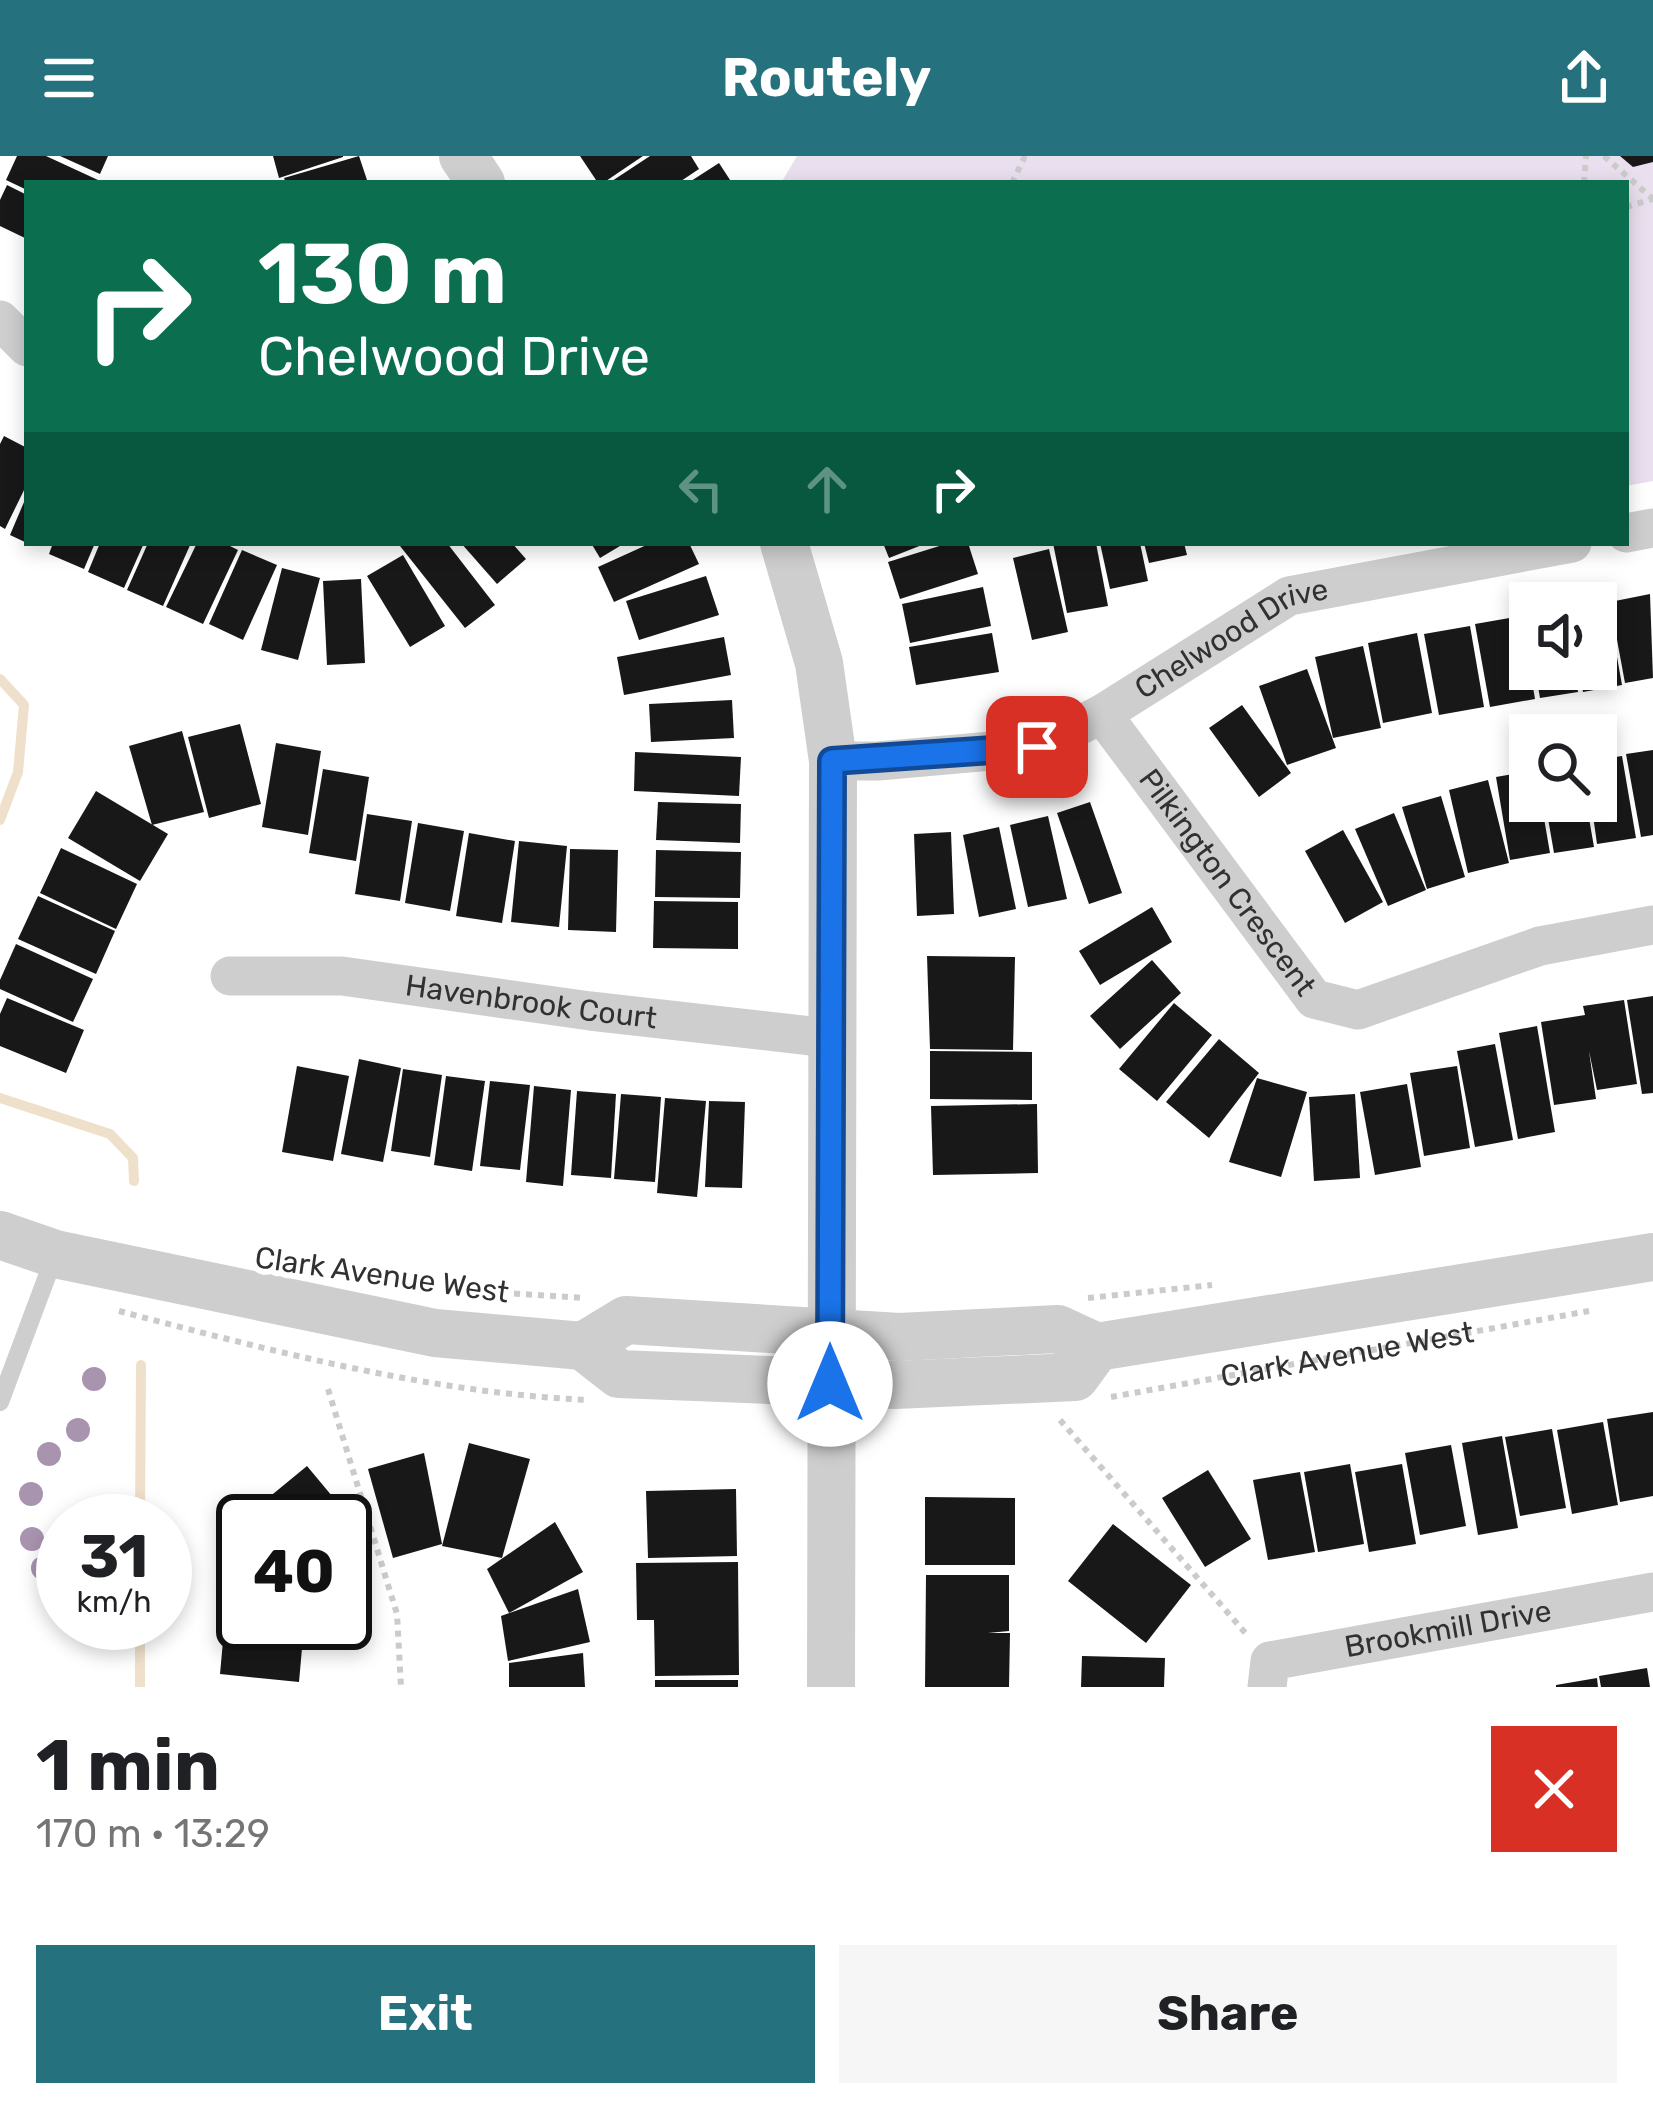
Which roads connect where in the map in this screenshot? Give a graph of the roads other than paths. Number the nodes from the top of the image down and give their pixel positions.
1 (0, 320) edge
2 (24, 343) edge
3 (785, 546) edge
4 (1556, 546) edge
5 (1102, 714) junction
6 (832, 761) junction
7 (1653, 925) edge
8 (230, 976) dead end
9 (830, 1038) junction
10 (0, 1235) edge
11 (56, 1253) junction
12 (1653, 1257) edge
13 (830, 1334) junction
14 (583, 1346) junction
15 (1097, 1347) junction
16 (830, 1384) junction
17 (0, 1402) edge
18 (1653, 1592) edge
19 (1268, 1674) edge
20 (831, 1687) edge

1 - 2 street
3 - 6 street
4 - 5 street, Chelwood Drive
5 - 6 street, Chelwood Drive
5 - 7 street, Pilkington Crescent
6 - 9 street
8 - 9 street, Havenbrook Court
9 - 13 street
10 - 11 street, Clark Avenue West
11 - 14 street, Clark Avenue West
11 - 17 lane
12 - 15 street, Clark Avenue West
13 - 14 street, Clark Avenue West
13 - 15 street, Clark Avenue West
13 - 16 street
14 - 16 street, Clark Avenue West
15 - 16 street, Clark Avenue West
16 - 20 street
18 - 19 street, Brookmill Drive

